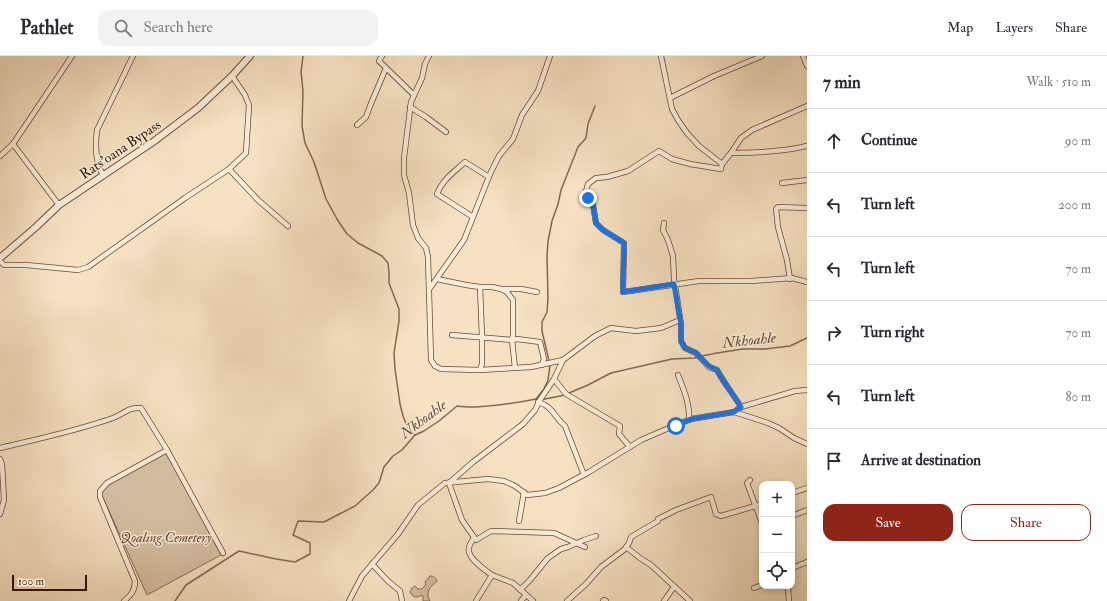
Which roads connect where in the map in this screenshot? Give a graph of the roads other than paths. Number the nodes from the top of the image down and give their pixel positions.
1 (72, 56) edge
2 (133, 56) edge
3 (250, 56) edge
4 (382, 56) edge
5 (429, 56) edge
6 (550, 56) edge
7 (660, 56) edge
8 (762, 56) edge
9 (803, 56) edge
10 (807, 66) edge
11 (386, 68) junction
12 (232, 76) junction
13 (414, 95) junction
14 (670, 98) junction
15 (807, 106) edge
16 (410, 107) junction
17 (357, 125) dead end
18 (446, 132) dead end
19 (13, 144) junction
20 (807, 146) edge
21 (731, 153) junction
22 (0, 156) edge
23 (722, 164) junction
24 (230, 170) junction
25 (103, 175) junction
26 (489, 177) junction
27 (807, 180) edge
28 (782, 183) dead end
29 (59, 205) junction
30 (807, 208) edge
31 (473, 217) junction
32 (664, 223) dead end
33 (288, 226) dead end
34 (0, 258) edge
35 (0, 261) edge
36 (437, 279) junction
37 (790, 279) junction
38 (807, 282) edge
39 (674, 284) junction
40 (480, 287) junction
41 (429, 289) junction
42 (501, 289) junction
43 (537, 292) dead end
44 (680, 320) junction
45 (452, 336) dead end
46 (482, 337) junction
47 (512, 340) junction
48 (563, 360) junction
49 (542, 365) junction
50 (515, 368) junction
51 (480, 370) junction
52 (678, 375) dead end
53 (554, 379) junction
54 (807, 390) edge
55 (538, 402) junction
56 (741, 407) junction
57 (734, 412) junction
58 (689, 420) junction
59 (807, 444) edge
60 (630, 446) junction
61 (0, 448) edge
62 (167, 450) junction
63 (0, 459) edge
64 (584, 475) junction
65 (750, 480) dead end
66 (449, 483) junction
67 (807, 488) edge
68 (524, 492) junction
69 (795, 492) edge
70 (759, 505) edge
71 (755, 506) junction
72 (807, 510) edge
73 (0, 514) edge
74 (795, 515) edge
75 (760, 517) edge
76 (519, 521) dead end
77 (596, 536) dead end
78 (474, 537) junction
79 (578, 543) junction
80 (585, 547) dead end
81 (626, 547) junction
82 (223, 553) dead end
83 (807, 562) edge
84 (372, 564) junction
85 (795, 567) edge
86 (492, 575) junction
87 (759, 586) edge
88 (674, 587) junction
89 (754, 588) dead end
90 (788, 589) edge
91 (520, 590) junction
92 (526, 595) junction
93 (788, 600) edge
94 (124, 601) edge
95 (349, 601) edge
96 (402, 601) edge
97 (476, 601) edge
98 (520, 601) edge
99 (533, 601) edge
100 (567, 601) edge
101 (664, 601) edge
102 (690, 601) edge

1 - 19 street
2 - 25 street
3 - 12 street, Rats'oana Bypass
4 - 11 street
5 - 13 street
6 - 26 street
7 - 14 street
8 - 14 street
9 - 10 street
11 - 13 street
11 - 17 street
12 - 24 street
12 - 25 street, Rats'oana Bypass
13 - 16 street
14 - 23 street
15 - 21 street
16 - 18 street
16 - 41 street
19 - 22 street
19 - 29 street
20 - 21 street
21 - 23 street
23 - 39 street
24 - 33 street
24 - 35 street
25 - 29 street, Rats'oana Bypass
26 - 31 street
26 - 31 street
27 - 28 street
29 - 34 street, Rats'oana Bypass
30 - 37 street
31 - 36 street
32 - 39 street
36 - 40 street
36 - 41 street
37 - 38 street
37 - 39 street
39 - 44 street
40 - 42 street
40 - 46 street
41 - 51 street
42 - 43 street
42 - 47 street
44 - 48 street
44 - 56 street
45 - 46 street
46 - 47 street
46 - 51 street
47 - 49 street
47 - 50 street
48 - 49 street
48 - 53 street
49 - 50 street
50 - 51 street
52 - 58 street
53 - 55 street
53 - 60 street
54 - 56 street
55 - 64 street
55 - 66 street
56 - 57 street
57 - 58 street
57 - 59 street
58 - 60 street
60 - 64 street
61 - 62 street
62 - 82 street
62 - 94 street
63 - 73 street
64 - 68 street
65 - 71 street
66 - 68 street
66 - 78 street
66 - 84 street
67 - 69 street
68 - 76 street
70 - 71 street
71 - 75 street
71 - 81 street
72 - 74 street
77 - 79 street
78 - 79 street
78 - 86 street
79 - 80 street
79 - 91 street
81 - 88 street
81 - 100 street
83 - 85 street
84 - 95 street
84 - 96 street
86 - 91 street
86 - 97 street
87 - 89 street
88 - 101 street
88 - 102 street
90 - 93 street
91 - 92 street
92 - 98 street
92 - 99 street

